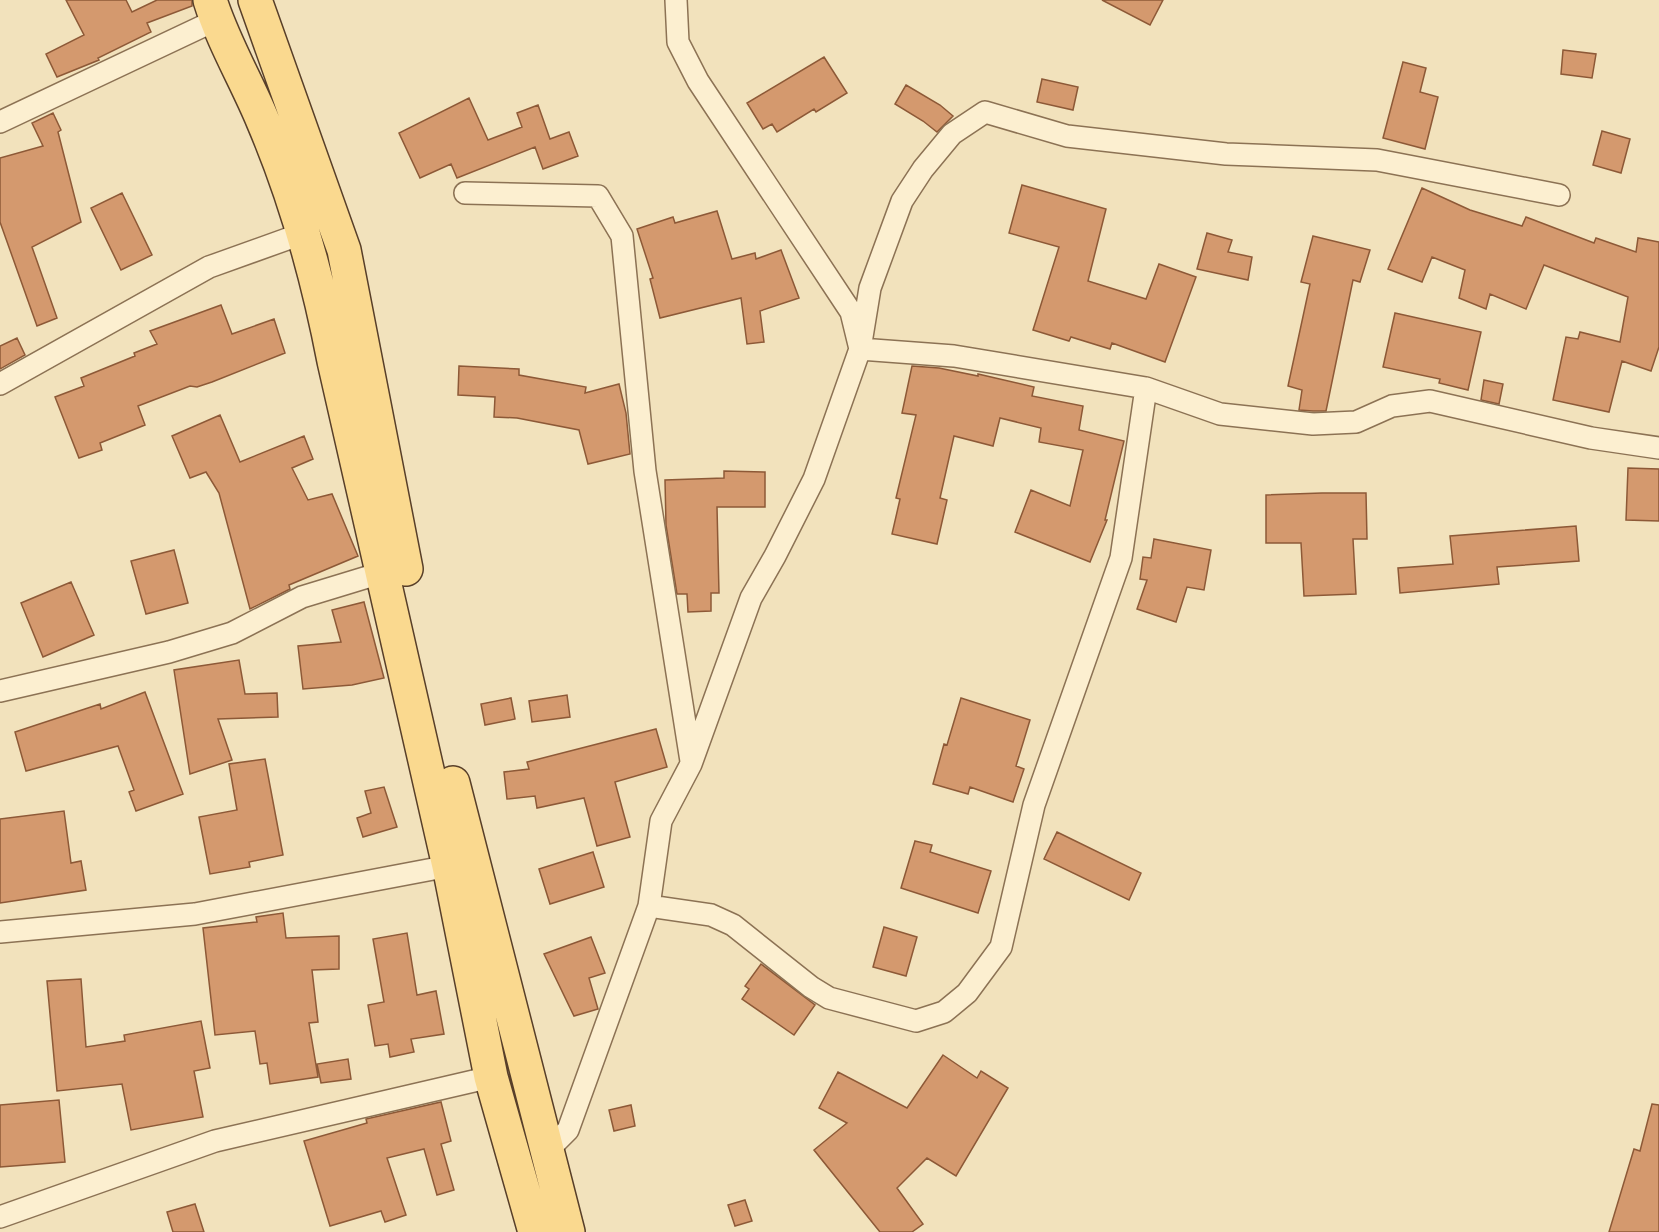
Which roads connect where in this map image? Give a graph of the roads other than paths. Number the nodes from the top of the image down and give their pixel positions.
1 (255, 0) edge
2 (675, 0) edge
3 (213, 10) edge
4 (0, 122) edge
5 (465, 193) dead end
6 (1558, 195) dead end
7 (304, 233) junction
8 (860, 349) junction
9 (0, 384) edge
10 (1146, 388) junction
11 (1659, 448) edge
12 (384, 572) junction
13 (0, 691) edge
14 (691, 764) junction
15 (449, 866) junction
16 (649, 906) junction
17 (0, 932) edge
18 (491, 1077) junction
19 (548, 1150) junction
20 (0, 1217) edge
21 (535, 1232) edge
22 (568, 1232) edge

1 - 19 main road
2 - 8 street
3 - 4 street
3 - 7 main road
5 - 14 street
6 - 8 street
7 - 9 street
7 - 12 main road
8 - 10 street
8 - 14 street
10 - 11 street
10 - 16 street
12 - 13 street
12 - 15 main road
14 - 16 street
15 - 17 street
15 - 18 main road
16 - 19 street
18 - 20 street
18 - 21 main road
19 - 22 main road

